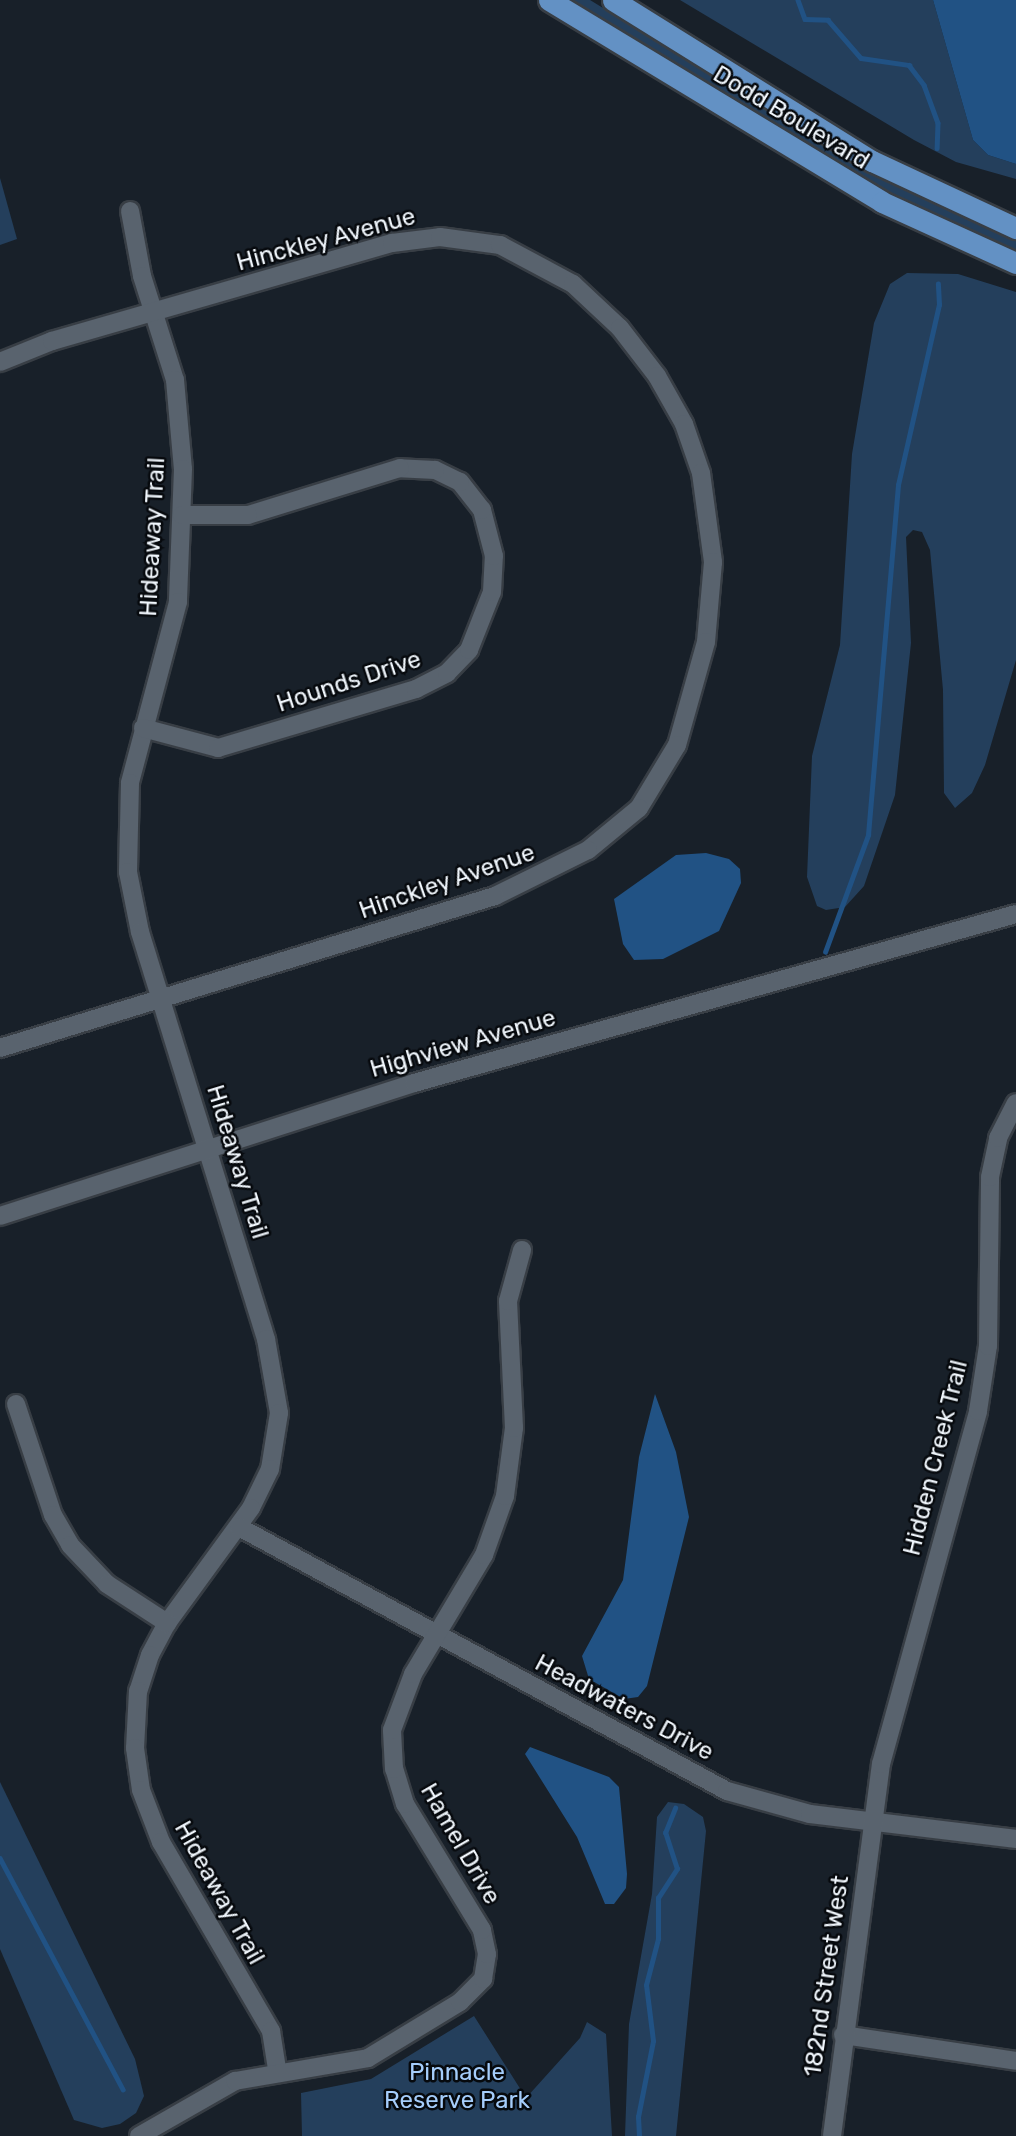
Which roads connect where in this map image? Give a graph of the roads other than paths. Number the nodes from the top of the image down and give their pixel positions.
1 (549, 0) edge
2 (613, 0) edge
3 (130, 211) dead end
4 (1016, 228) edge
5 (1016, 263) edge
6 (155, 313) junction
7 (0, 362) edge
8 (182, 515) junction
9 (143, 728) junction
10 (1016, 902) edge
11 (1016, 915) edge
12 (944, 930) junction
13 (160, 998) junction
14 (0, 1048) edge
15 (1016, 1103) edge
16 (207, 1147) junction
17 (0, 1216) edge
18 (522, 1250) dead end
19 (16, 1404) dead end
20 (239, 1527) junction
21 (167, 1622) junction
22 (436, 1636) junction
23 (872, 1823) junction
24 (1016, 1839) edge
25 (843, 2035) junction
26 (1016, 2061) edge
27 (277, 2070) junction
28 (139, 2136) edge
29 (832, 2136) edge

1 - 5 main road, Dodd Boulevard
2 - 4 main road, Dodd Boulevard
3 - 6 street, Hideaway Trail
6 - 7 street, Hinckley Avenue
6 - 8 street, Hideaway Trail
6 - 13 street, Hinckley Avenue
8 - 9 street, Hideaway Trail
8 - 9 street, Hounds Drive
9 - 13 street, Hideaway Trail
10 - 12 street, Highview Avenue
11 - 12 street, Highview Avenue
12 - 16 street, Highview Avenue
13 - 14 street, Hinckley Avenue
13 - 16 street, Hideaway Trail
15 - 23 street, Hidden Creek Trail
16 - 17 street, Highview Avenue
16 - 20 street, Hideaway Trail
18 - 22 street, Hamel Drive
19 - 21 street
20 - 21 street, Hideaway Trail
20 - 22 street, Headwaters Drive
21 - 27 street, Hideaway Trail
22 - 23 street, Headwaters Drive
22 - 27 street, Hamel Drive
23 - 24 street, Headwaters Drive
23 - 25 street, 182nd Street West
25 - 26 street
25 - 29 street, 182nd Street West
27 - 28 street, Hamel Drive

